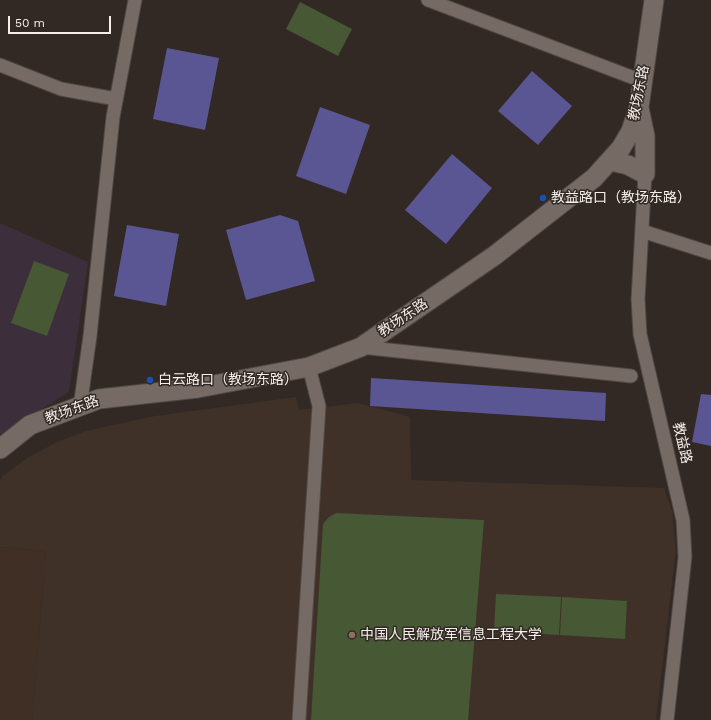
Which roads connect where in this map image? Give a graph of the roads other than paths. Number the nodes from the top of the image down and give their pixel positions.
1 (135, 0) edge
2 (428, 0) edge
3 (654, 0) edge
4 (0, 65) edge
5 (642, 81) junction
6 (116, 99) junction
7 (639, 107) junction
8 (611, 161) junction
9 (645, 174) junction
10 (642, 231) junction
11 (711, 253) edge
12 (361, 347) junction
13 (309, 367) junction
14 (632, 376) dead end
15 (80, 407) junction
16 (0, 449) edge
17 (299, 720) edge
18 (667, 720) edge

1 - 6 street
2 - 5 street
3 - 5 street, 教场东路
4 - 6 street
5 - 7 street, 教场东路
6 - 15 street
7 - 8 street, 教场东路
7 - 9 street
8 - 9 street
8 - 12 street, 教场东路
9 - 10 street, 教益路
10 - 11 street
10 - 18 street, 教益路
12 - 13 street, 教场东路
12 - 14 street
13 - 15 street, 教场东路
13 - 17 street
15 - 16 street, 教场东路

